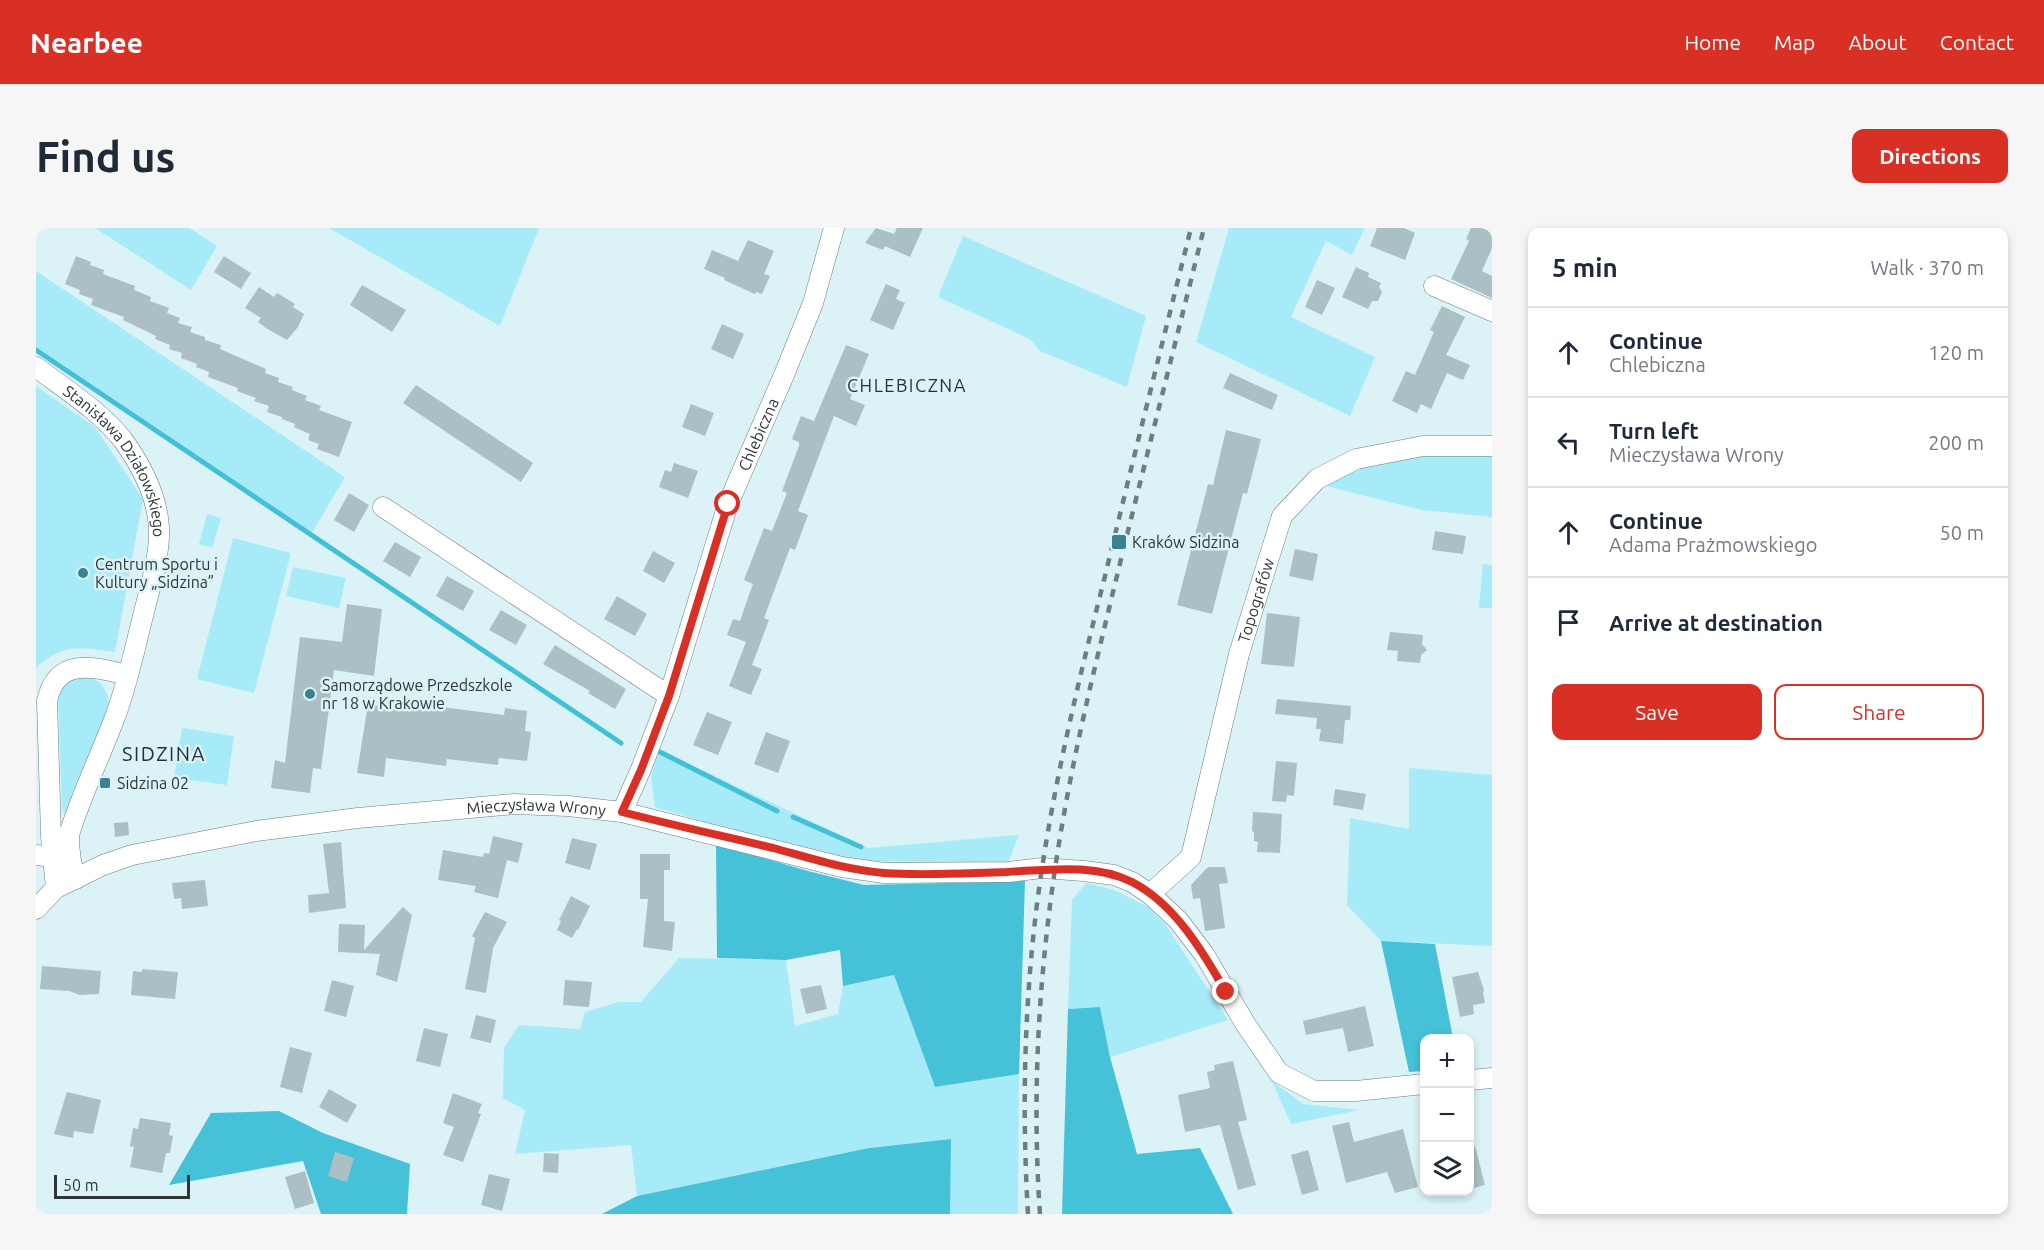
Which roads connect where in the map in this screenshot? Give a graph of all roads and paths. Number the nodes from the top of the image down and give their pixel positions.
1 (834, 228) edge
2 (1434, 286) dead end
3 (1492, 311) edge
4 (36, 367) edge
5 (1492, 446) edge
6 (383, 507) dead end
7 (128, 675) junction
8 (669, 696) junction
9 (622, 812) junction
10 (53, 855) edge
11 (76, 879) junction
12 (56, 888) junction
13 (1150, 894) junction
14 (36, 909) edge
15 (1492, 1078) edge
16 (1474, 1080) edge
17 (1420, 1085) edge

1 - 8 street, Chlebiczna
2 - 3 street
4 - 7 street, Stanisława Działowskiego
5 - 13 street, Topografów
6 - 8 street
7 - 10 street, Stanisława Działowskiego
7 - 10 street, Stanisława Działowskiego
8 - 9 street, Chlebiczna
9 - 11 street, Mieczysława Wrony
9 - 13 street, Mieczysława Wrony
10 - 11 street, Stanisława Działowskiego
10 - 12 street, Stanisława Działowskiego
11 - 12 street, Mieczysława Wrony
12 - 14 street, Mieczysława Wrony
13 - 17 street, Mieczysława Wrony
15 - 16 street

